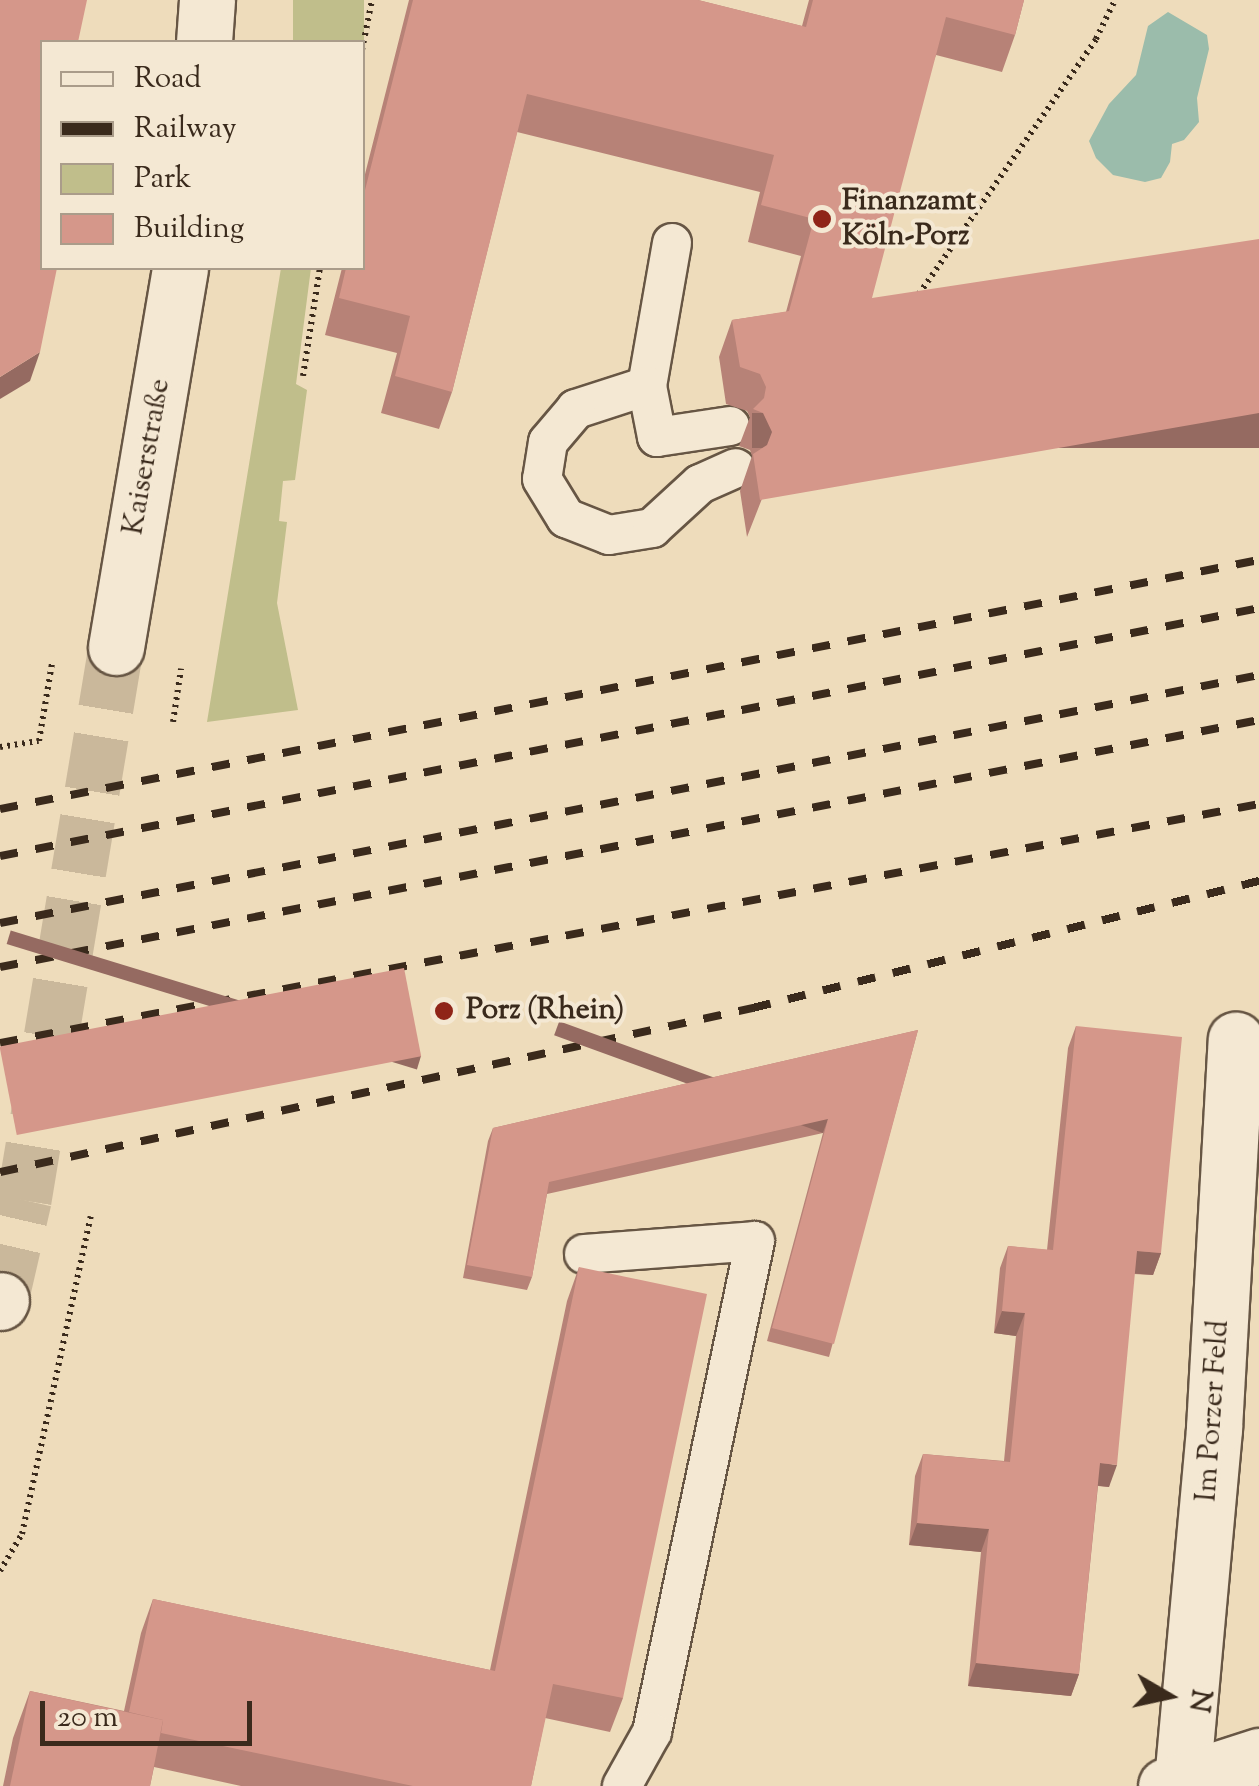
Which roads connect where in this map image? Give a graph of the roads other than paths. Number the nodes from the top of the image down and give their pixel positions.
1 (207, 0) edge
2 (204, 40) edge
3 (672, 243) dead end
4 (180, 270) edge
5 (647, 386) junction
6 (730, 426) dead end
7 (736, 468) dead end
8 (116, 647) tunnel mouth
9 (1236, 1040) dead end
10 (584, 1254) dead end
11 (1259, 1756) edge
12 (1187, 1782) edge
13 (622, 1786) edge

1 - 2 street
3 - 5 lane
4 - 8 street, Kaiserstraße
5 - 6 lane
5 - 7 lane
9 - 12 street, Im Porzer Feld
10 - 13 lane
11 - 12 street, Im Porzer Feld

